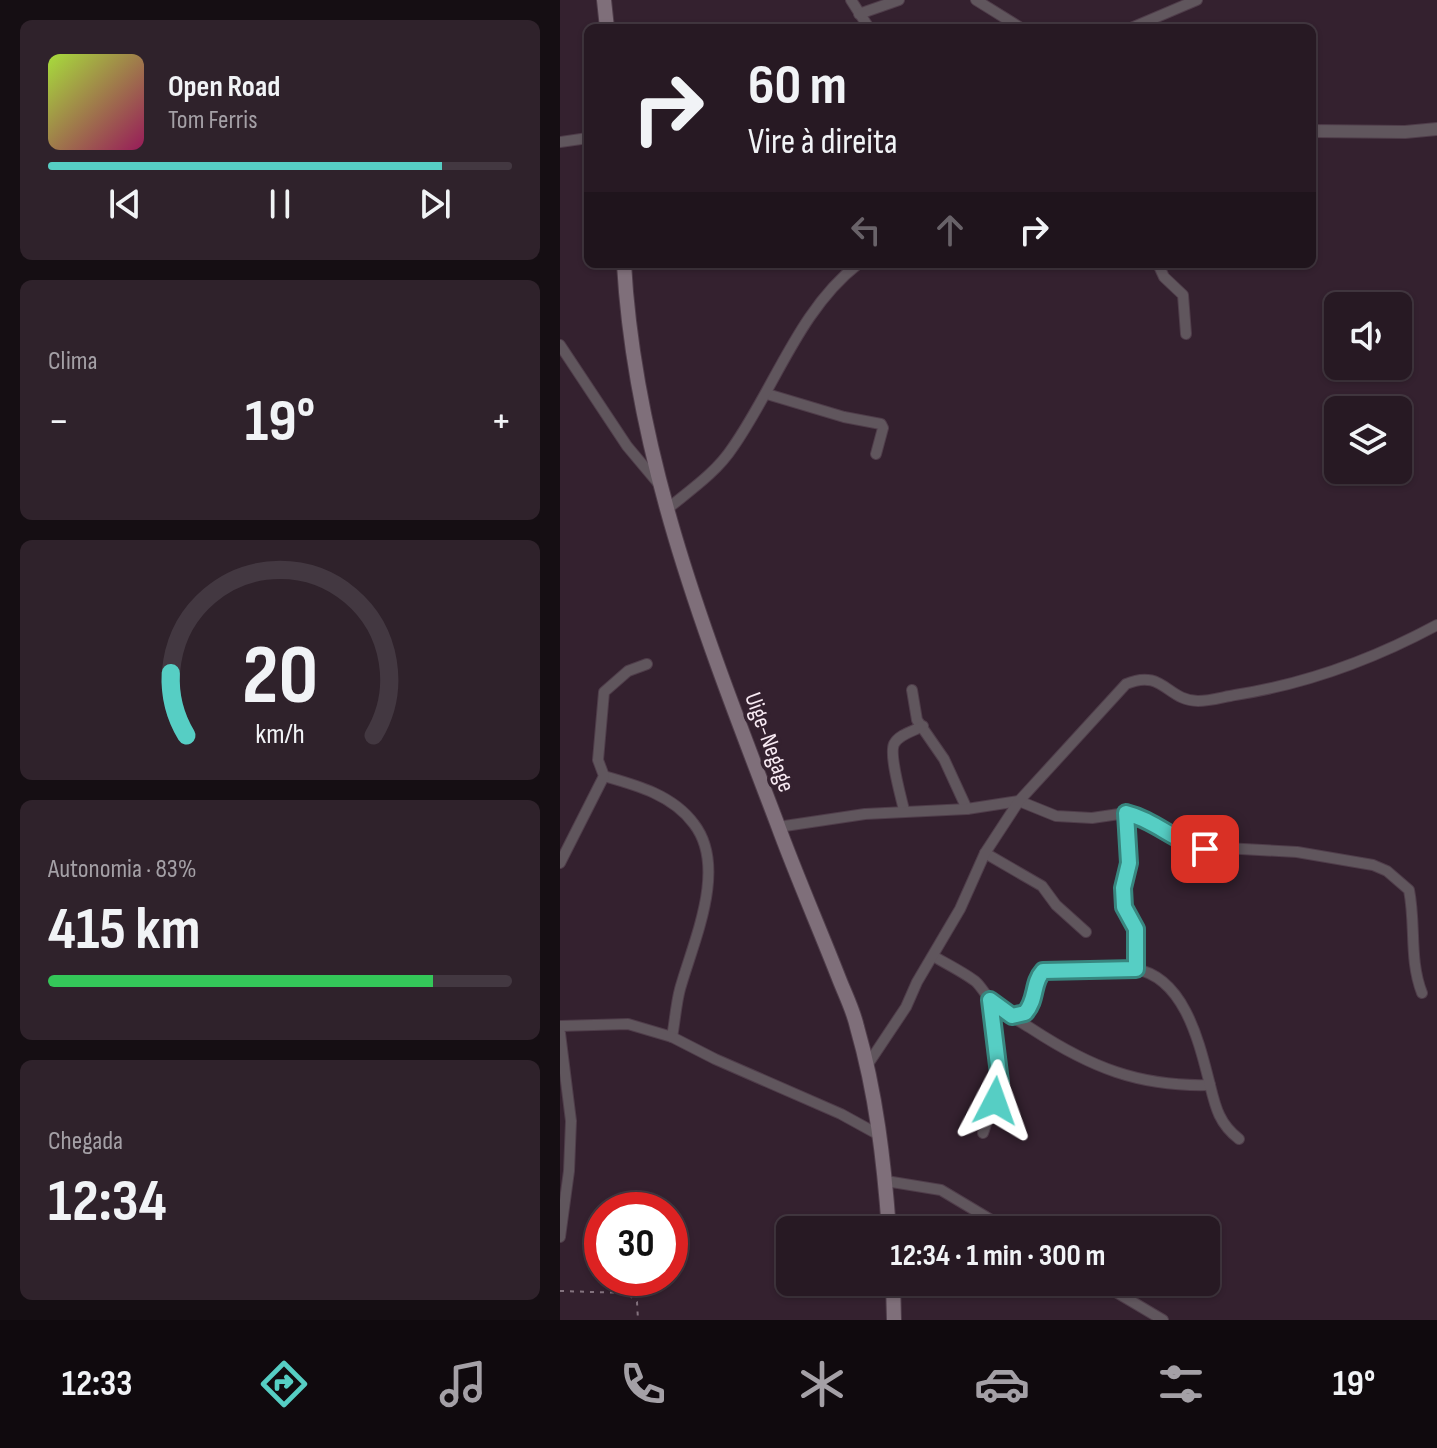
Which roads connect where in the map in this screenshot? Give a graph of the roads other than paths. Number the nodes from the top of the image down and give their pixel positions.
1 (604, 0) edge
2 (851, 0) edge
3 (899, 0) edge
4 (976, 0) edge
5 (1197, 0) edge
6 (859, 14) junction
7 (607, 24) edge
8 (866, 24) edge
9 (1015, 24) edge
10 (1140, 24) edge
11 (1437, 129) edge
12 (1316, 131) edge
13 (584, 139) edge
14 (560, 142) edge
15 (624, 268) edge
16 (854, 268) edge
17 (1160, 268) edge
18 (1186, 334) dead end
19 (560, 345) edge
20 (767, 394) junction
21 (876, 454) dead end
22 (658, 483) junction
23 (666, 510) junction
24 (1437, 625) edge
25 (647, 664) dead end
26 (912, 690) dead end
27 (923, 726) junction
28 (604, 776) junction
29 (1019, 801) junction
30 (967, 809) junction
31 (904, 810) junction
32 (1126, 813) junction
33 (778, 827) junction
34 (985, 853) junction
35 (560, 863) edge
36 (1086, 932) dead end
37 (933, 956) junction
38 (1136, 969) junction
39 (1422, 993) dead end
40 (990, 1000) junction
41 (1012, 1016) junction
42 (560, 1026) edge
43 (560, 1033) edge
44 (672, 1037) junction
45 (866, 1067) junction
46 (1210, 1085) junction
47 (983, 1133) dead end
48 (881, 1136) junction
49 (1239, 1139) dead end
50 (886, 1181) junction
51 (562, 1205) edge
52 (888, 1216) edge
53 (985, 1216) edge
54 (560, 1237) edge
55 (893, 1296) edge
56 (1122, 1296) edge
57 (1160, 1319) edge
58 (894, 1320) edge

1 - 7 main road
2 - 6 street
3 - 6 street
4 - 9 street
5 - 10 street
6 - 8 street
11 - 12 street
13 - 14 street
15 - 22 main road, Uige-Negage
16 - 20 street
17 - 18 street
19 - 22 street
20 - 21 street
20 - 23 street
22 - 23 main road, Uige-Negage
23 - 33 main road, Uige-Negage
24 - 29 street
25 - 28 street
26 - 27 street
27 - 30 street
27 - 31 street
28 - 35 street
28 - 44 street
29 - 30 street
29 - 32 street
29 - 34 street
30 - 31 street
31 - 33 street
32 - 38 street
32 - 39 street
33 - 45 main road, Uige-Negage
34 - 36 street
34 - 37 street
37 - 40 street
37 - 45 street
38 - 41 street
38 - 46 street
40 - 41 street
40 - 47 street
41 - 46 street
42 - 44 street
43 - 51 street
44 - 48 street
45 - 48 main road, Uige-Negage
46 - 49 street
48 - 50 main road, Uige-Negage
50 - 52 main road, Uige-Negage
50 - 53 street
51 - 54 street
55 - 58 main road
56 - 57 street

